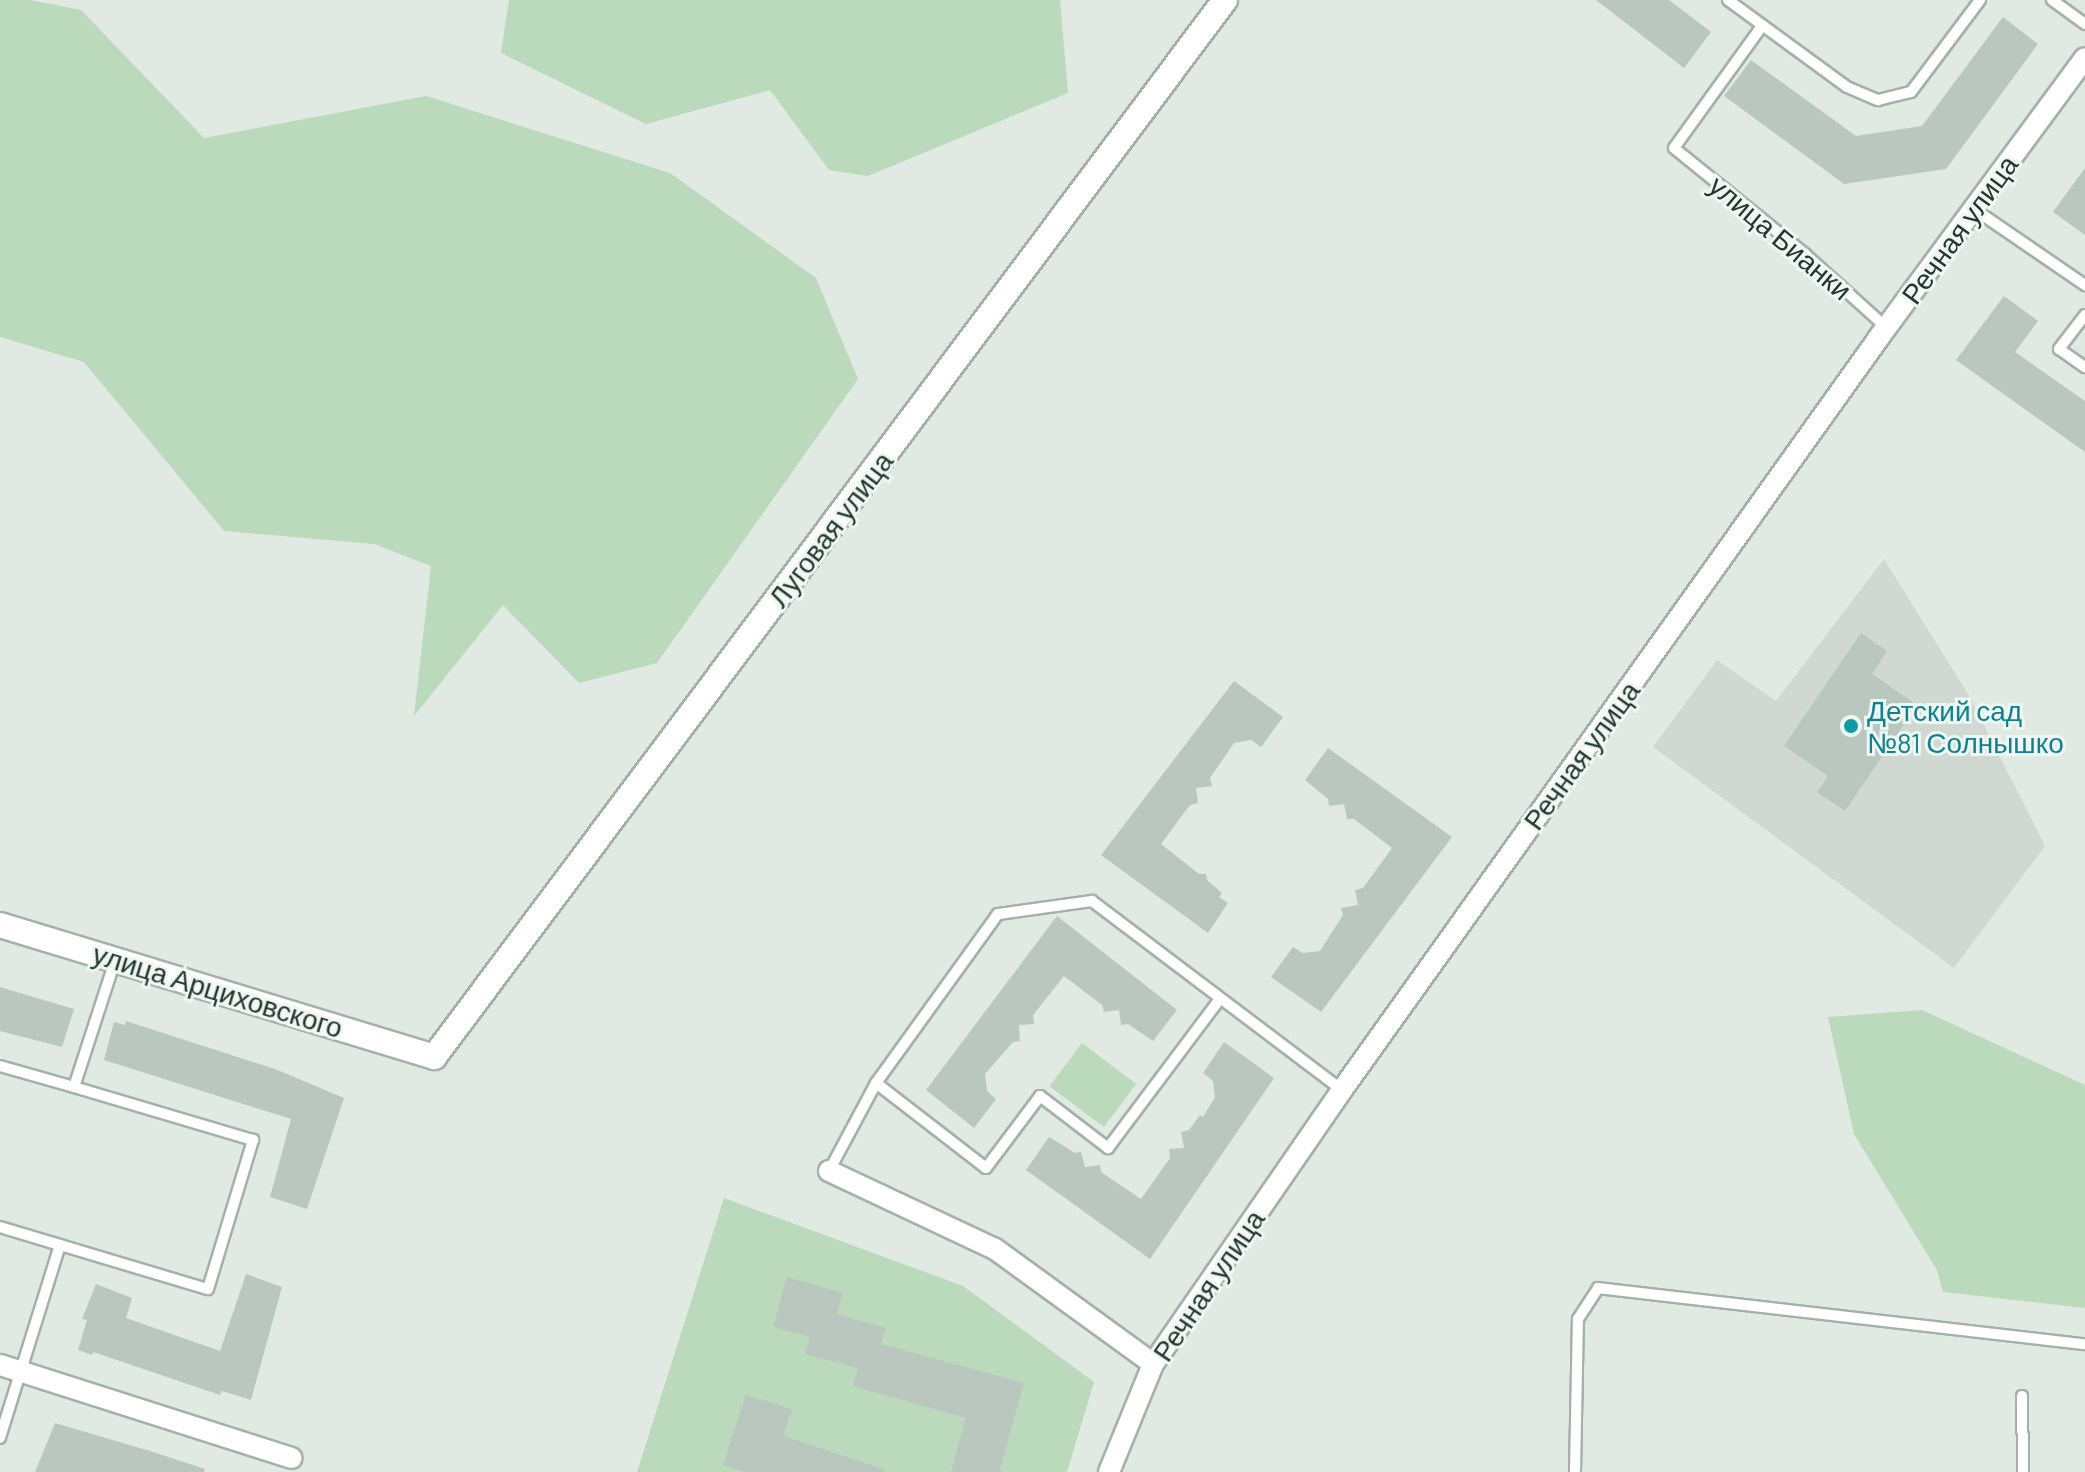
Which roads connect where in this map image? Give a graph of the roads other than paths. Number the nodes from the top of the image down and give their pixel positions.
1 (1225, 0) edge
2 (1728, 0) edge
3 (1980, 0) edge
4 (2052, 0) edge
5 (2085, 24) edge
6 (1762, 26) junction
7 (2085, 58) edge
8 (1974, 209) junction
9 (2085, 285) edge
10 (2085, 315) edge
11 (1887, 328) junction
12 (2085, 367) edge
13 (0, 925) edge
14 (116, 959) junction
15 (1219, 1000) junction
16 (434, 1057) joint
17 (0, 1066) edge
18 (876, 1083) junction
19 (74, 1087) junction
20 (1342, 1090) junction
21 (829, 1171) joint
22 (0, 1227) edge
23 (60, 1245) junction
24 (2085, 1344) edge
25 (1153, 1364) junction
26 (10, 1368) edge
27 (2022, 1396) dead end
28 (0, 1438) edge
29 (292, 1458) dead end
30 (1109, 1472) edge
31 (1575, 1472) edge
32 (2023, 1472) edge

1 - 16 street, Луговая улица
2 - 6 lane
3 - 6 lane
4 - 5 lane
6 - 11 lane, улица Бианки
7 - 8 street, Речная улица
8 - 9 lane
8 - 11 street, Речная улица
10 - 12 lane
11 - 20 street, Речная улица
13 - 14 street, улица Арциховского
14 - 16 street, улица Арциховского
14 - 19 lane
15 - 18 lane
15 - 18 lane
15 - 20 lane
17 - 19 lane
18 - 21 lane
19 - 23 lane
20 - 25 street, Речная улица
21 - 25 street
22 - 23 lane
23 - 26 lane
24 - 31 lane
25 - 30 street, Речная улица
26 - 28 lane
26 - 29 street
27 - 32 lane

